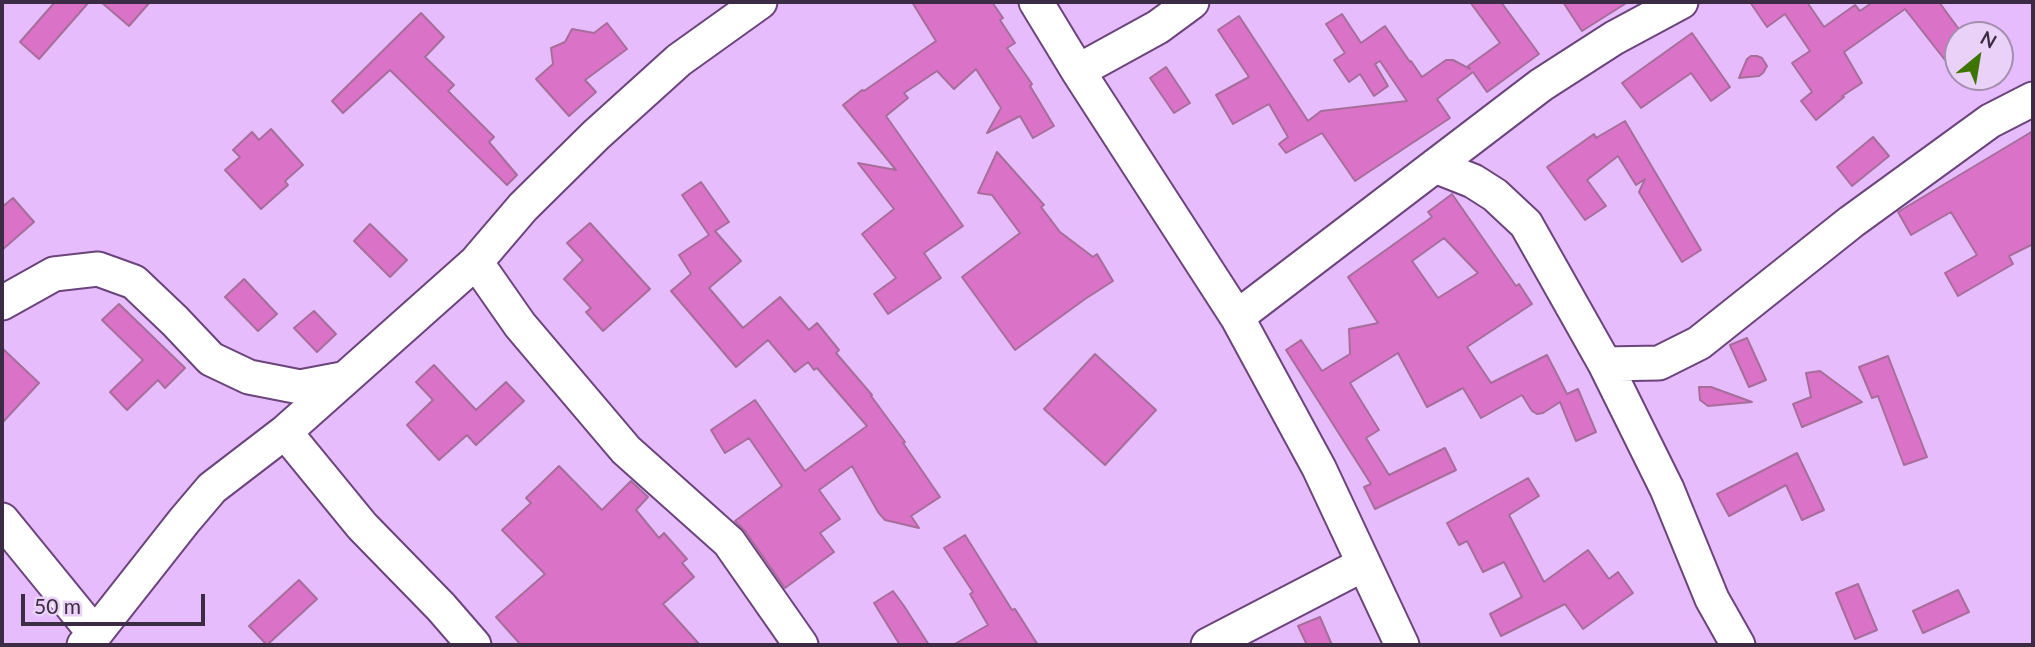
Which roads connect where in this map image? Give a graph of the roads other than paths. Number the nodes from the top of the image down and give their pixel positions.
1 (760, 2) edge
2 (1036, 2) edge
3 (1192, 2) edge
4 (1681, 2) edge
5 (1162, 14) edge
6 (1078, 71) junction
7 (2033, 99) edge
8 (1435, 166) junction
9 (476, 262) junction
10 (2, 303) edge
11 (1237, 317) junction
12 (1605, 364) junction
13 (342, 379) junction
14 (285, 432) junction
15 (2, 520) edge
16 (1364, 564) junction
17 (89, 640) edge
18 (474, 645) edge
19 (800, 645) edge
20 (1208, 645) edge
21 (1402, 645) edge
22 (1738, 645) edge

1 - 9 street
2 - 6 street
3 - 5 street
4 - 8 street
5 - 6 street
6 - 11 street
7 - 12 street
8 - 11 street
8 - 12 street
9 - 13 street
9 - 19 street
10 - 13 street
11 - 16 street
12 - 22 street
13 - 14 street
14 - 17 street
14 - 18 street
15 - 17 street
16 - 20 street
16 - 21 street

